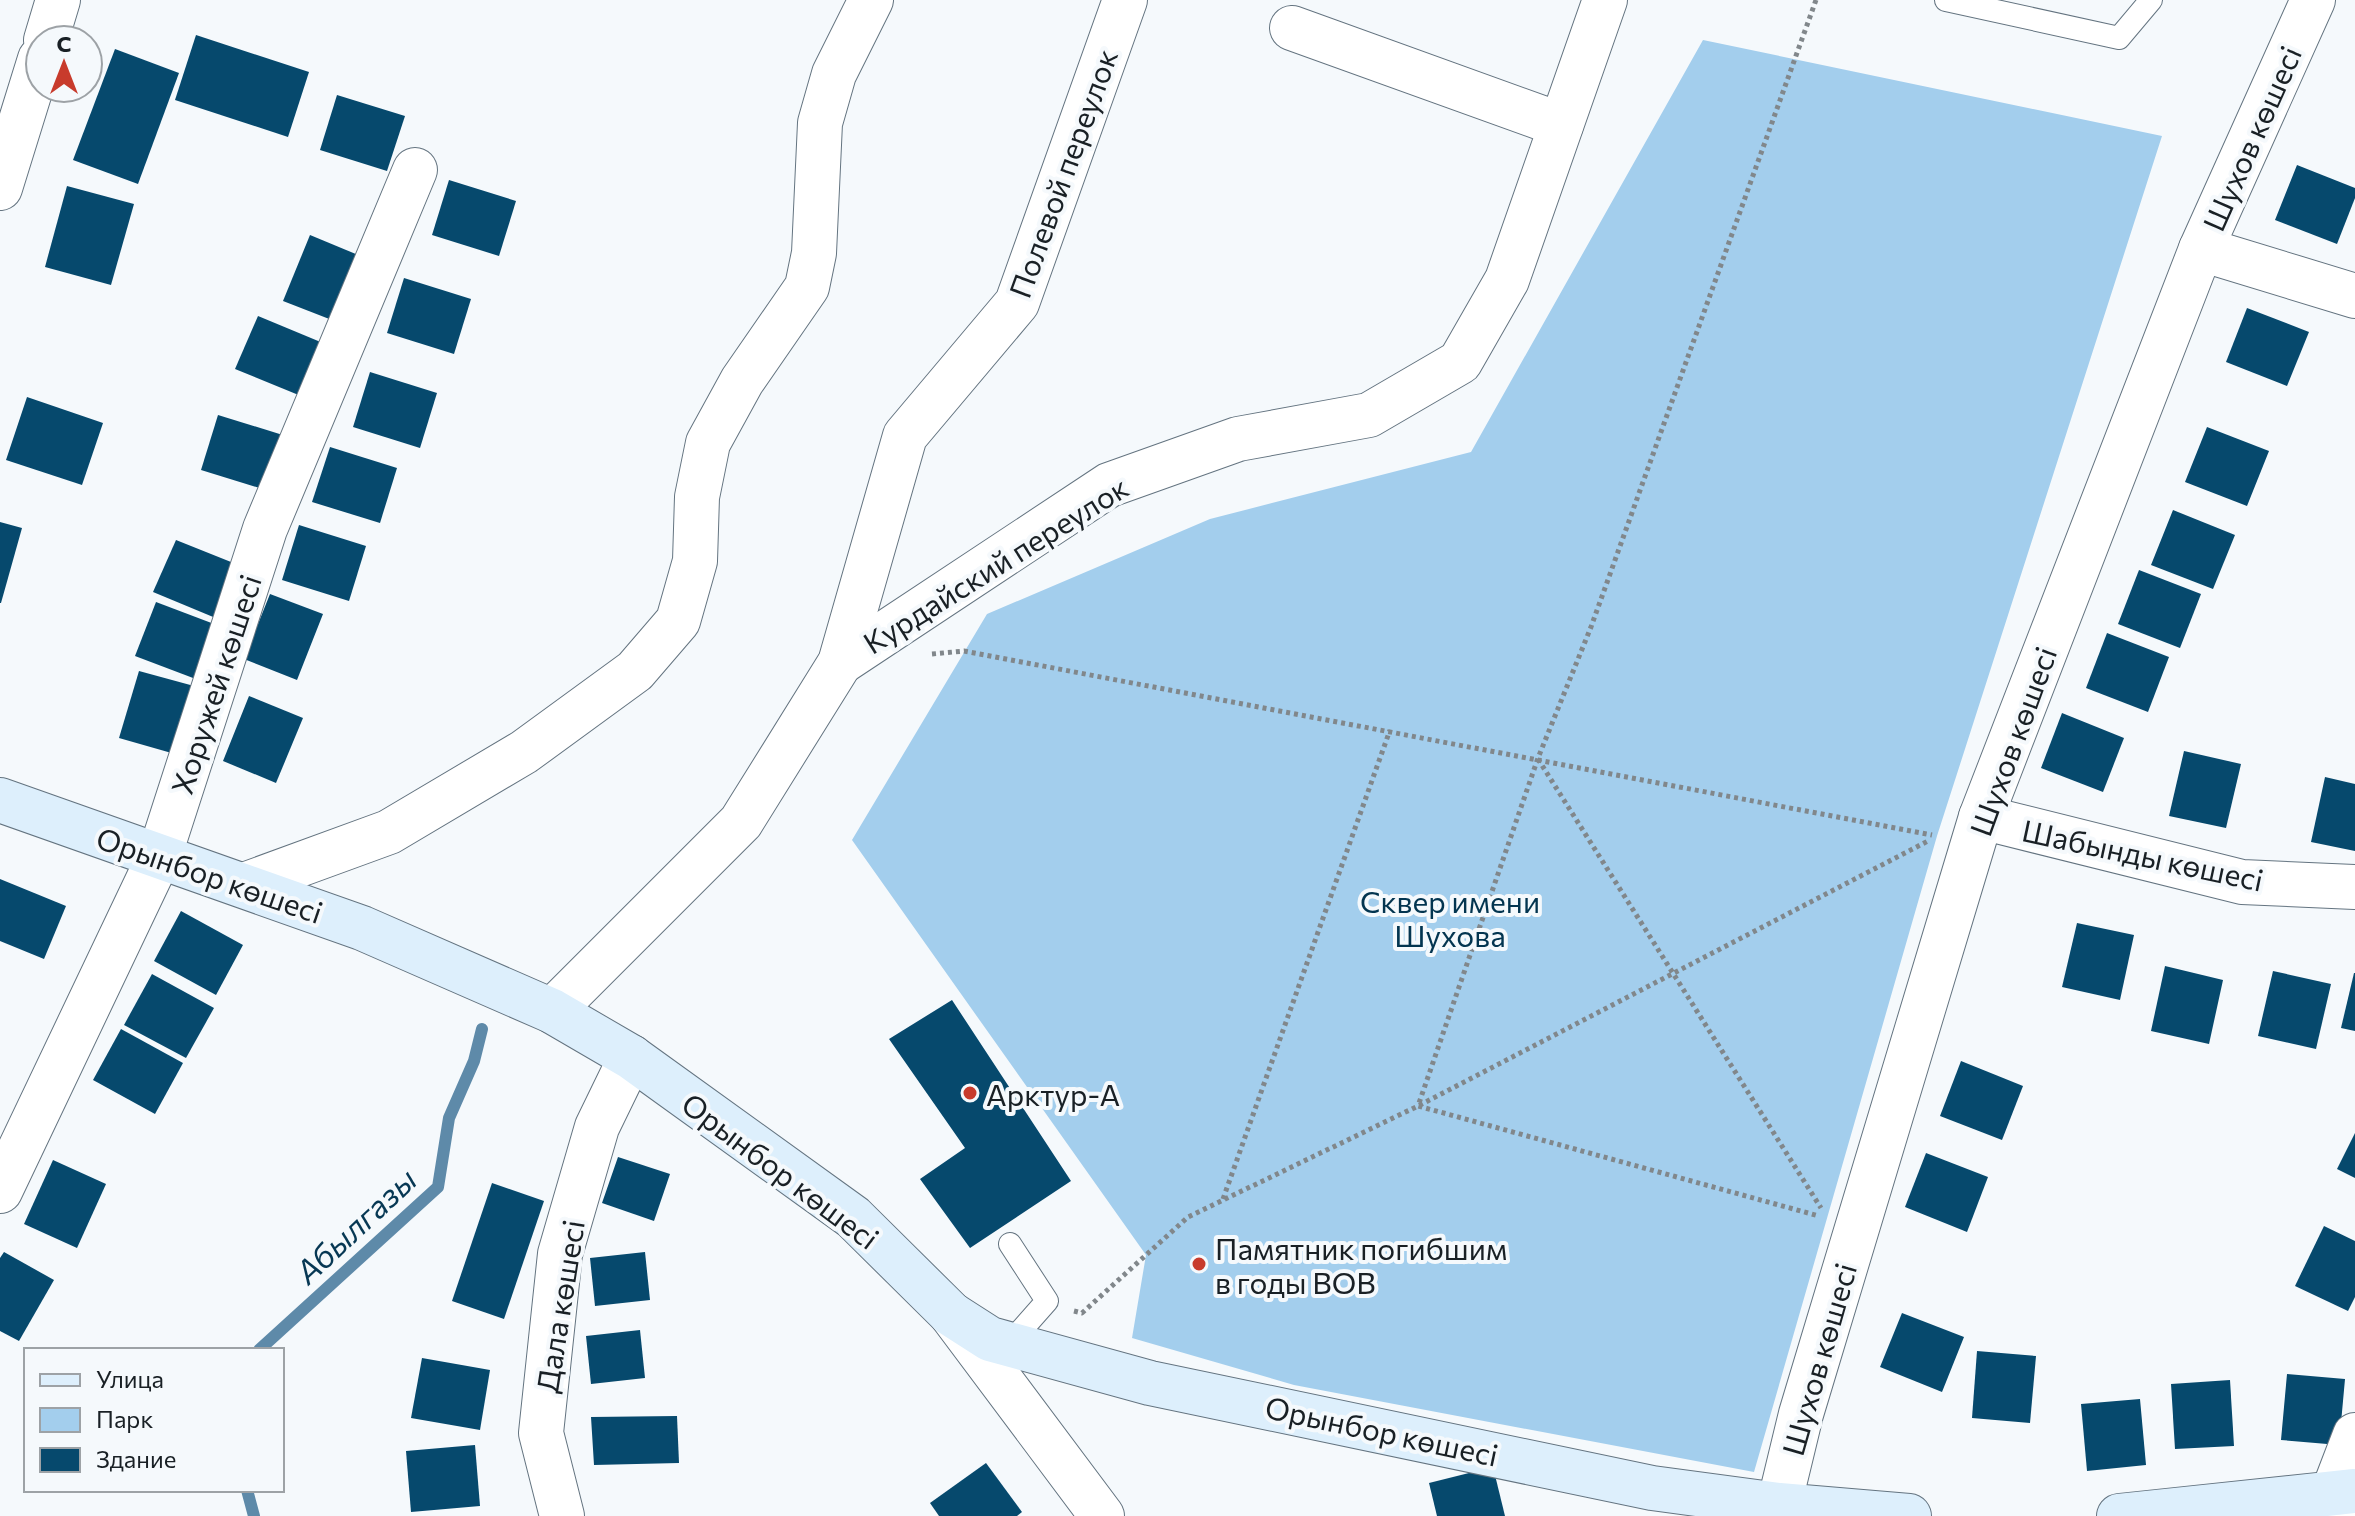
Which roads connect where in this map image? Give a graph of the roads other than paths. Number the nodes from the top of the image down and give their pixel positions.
1 (58, 0) edge
2 (871, 0) edge
3 (1125, 0) edge
4 (1605, 0) edge
5 (1946, 0) edge
6 (2151, 0) edge
7 (2313, 0) edge
8 (51, 24) edge
9 (1292, 28) dead end
10 (26, 104) edge
11 (1561, 125) junction
12 (415, 170) dead end
13 (0, 188) edge
14 (2201, 249) junction
15 (2355, 296) edge
16 (840, 663) junction
17 (0, 800) edge
18 (1981, 817) junction
19 (159, 857) junction
20 (244, 885) junction
21 (2355, 887) edge
22 (552, 1011) junction
23 (631, 1057) junction
24 (0, 1191) edge
25 (1010, 1244) dead end
26 (951, 1314) junction
27 (1009, 1344) junction
28 (2355, 1435) edge
29 (2340, 1501) edge
30 (1651, 1502) edge
31 (1779, 1505) junction
32 (562, 1516) edge
33 (1102, 1516) edge
34 (1909, 1516) edge
35 (2119, 1516) edge

1 - 8 street
2 - 20 street
3 - 16 street, Полевой переулок
4 - 11 street, Курдайский переулок
5 - 6 lane
7 - 14 street, Шухов көшесі
9 - 11 street
10 - 13 street
11 - 16 street, Курдайский переулок
12 - 19 street, Хоружей көшесі
14 - 15 street
14 - 18 street, Шухов көшесі
16 - 22 street, Полевой переулок
17 - 19 main road, Орынбор көшесі
18 - 21 street, Шабынды көшесі
18 - 31 street, Шухов көшесі
19 - 20 main road, Орынбор көшесі
19 - 24 street, Хоружей көшесі
20 - 22 main road, Орынбор көшесі
22 - 23 main road, Орынбор көшесі
23 - 26 main road, Орынбор көшесі
23 - 32 street, Дала көшесі
25 - 27 lane
26 - 27 main road, Орынбор көшесі
26 - 33 street
27 - 30 main road, Орынбор көшесі
28 - 29 street
29 - 35 main road
30 - 31 main road, Орынбор көшесі
31 - 34 main road, Орынбор көшесі

